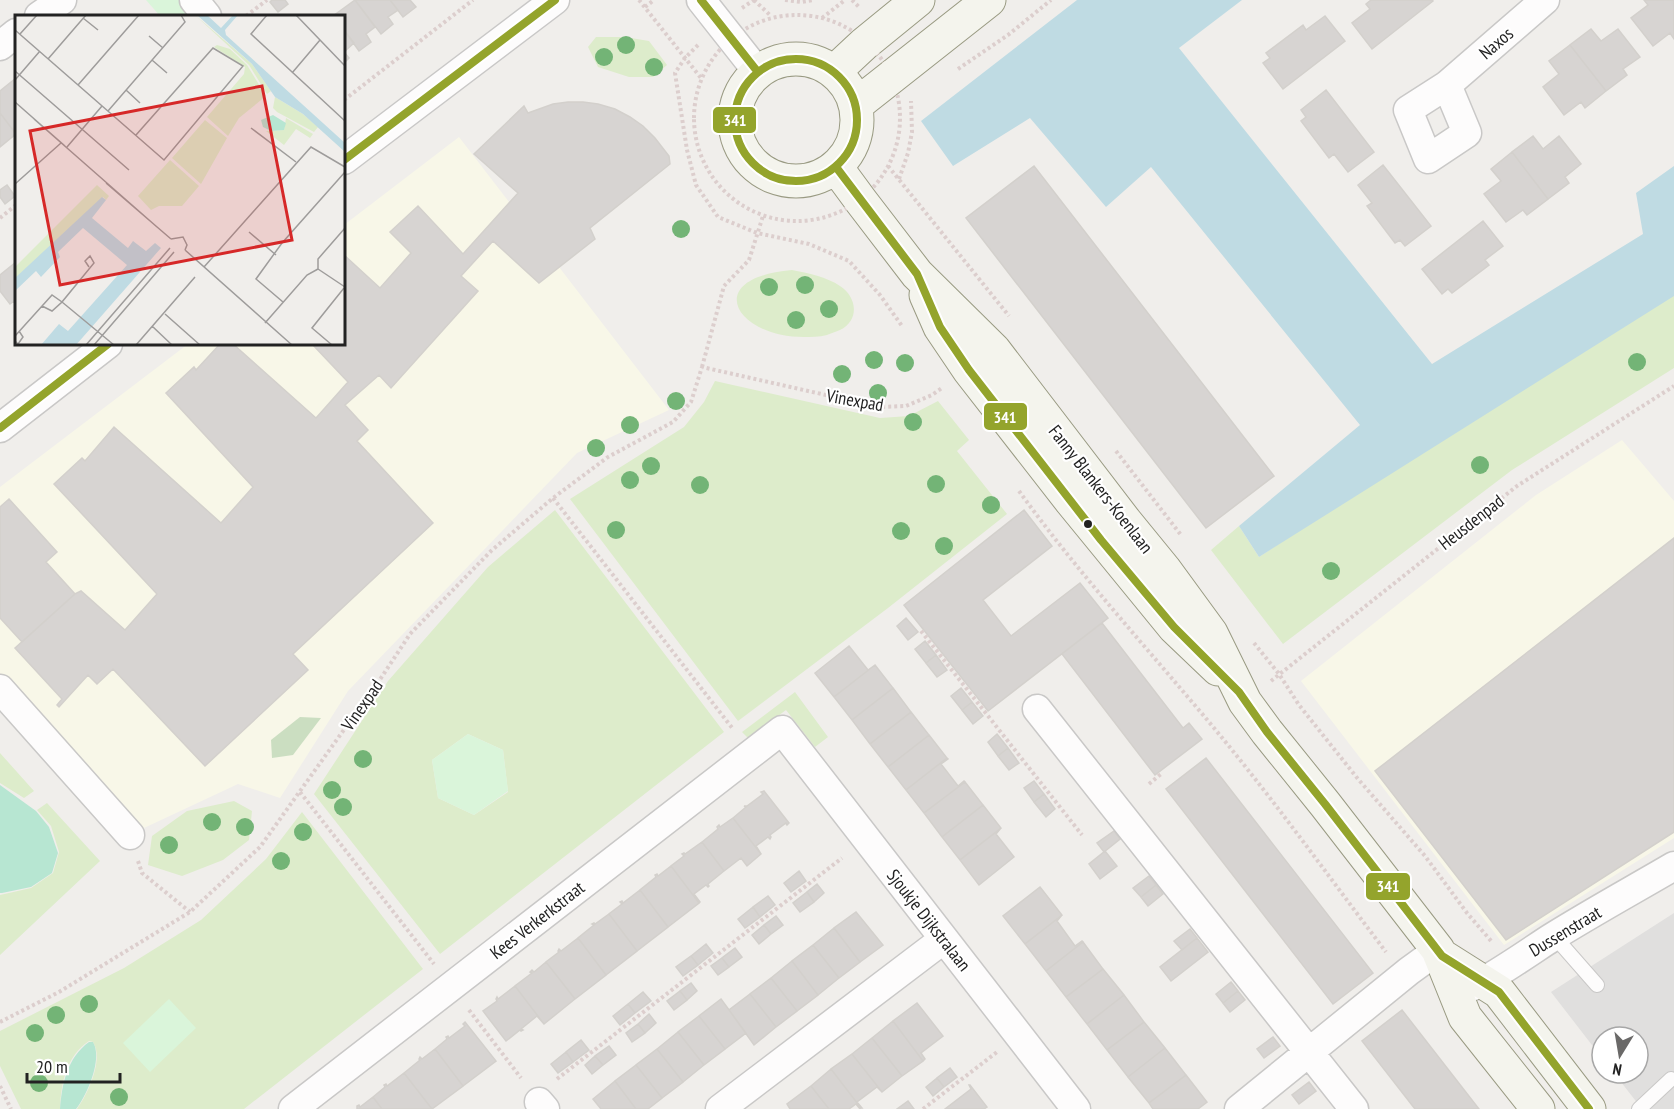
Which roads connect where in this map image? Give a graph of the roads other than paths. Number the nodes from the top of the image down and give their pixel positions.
1 (62, 0) edge
2 (194, 0) edge
3 (555, 0) edge
4 (701, 0) edge
5 (918, 0) edge
6 (989, 0) edge
7 (1545, 0) edge
8 (40, 15) edge
9 (206, 15) edge
10 (15, 34) edge
11 (0, 46) edge
12 (758, 71) junction
13 (834, 72) junction
14 (1447, 86) dead end
15 (856, 105) junction
16 (345, 159) edge
17 (836, 167) junction
18 (917, 274) junction
19 (107, 345) edge
20 (0, 428) edge
21 (0, 689) edge
22 (1239, 692) junction
23 (1037, 709) dead end
24 (782, 730) joint
25 (130, 835) road end
26 (1674, 866) edge
27 (1554, 936) junction
28 (944, 939) junction
29 (1440, 953) junction
30 (1469, 985) junction
31 (1597, 986) dead end
32 (1310, 1052) junction
33 (1671, 1079) dead end
34 (732, 1105) edge
35 (292, 1109) edge
36 (1076, 1109) edge
37 (1239, 1109) edge
38 (1354, 1109) edge
39 (1538, 1109) edge
40 (1589, 1109) edge
41 (1639, 1109) edge

1 - 8 street
2 - 9 street
3 - 16 street
4 - 12 street
5 - 13 street
6 - 15 street
7 - 14 street, Naxos
10 - 11 street
12 - 13 street
12 - 17 street
13 - 15 street
15 - 17 street
17 - 18 street, Fanny Blankers-Koenlaan
18 - 22 street, Fanny Blankers-Koenlaan
18 - 22 street, Fanny Blankers-Koenlaan
19 - 20 street
21 - 25 street
22 - 29 street, Fanny Blankers-Koenlaan
23 - 32 street
24 - 28 street, Sjoukje Dijkstralaan
24 - 35 street, Kees Verkerkstraat
26 - 27 street, Dussenstraat
27 - 30 street, Dussenstraat
27 - 31 lane
28 - 34 street
28 - 36 street, Sjoukje Dijkstralaan
29 - 30 street, Fanny Blankers-Koenlaan
29 - 32 street
30 - 39 street, Fanny Blankers-Koenlaan
30 - 40 street, Fanny Blankers-Koenlaan
32 - 37 street
32 - 38 street
33 - 41 lane

